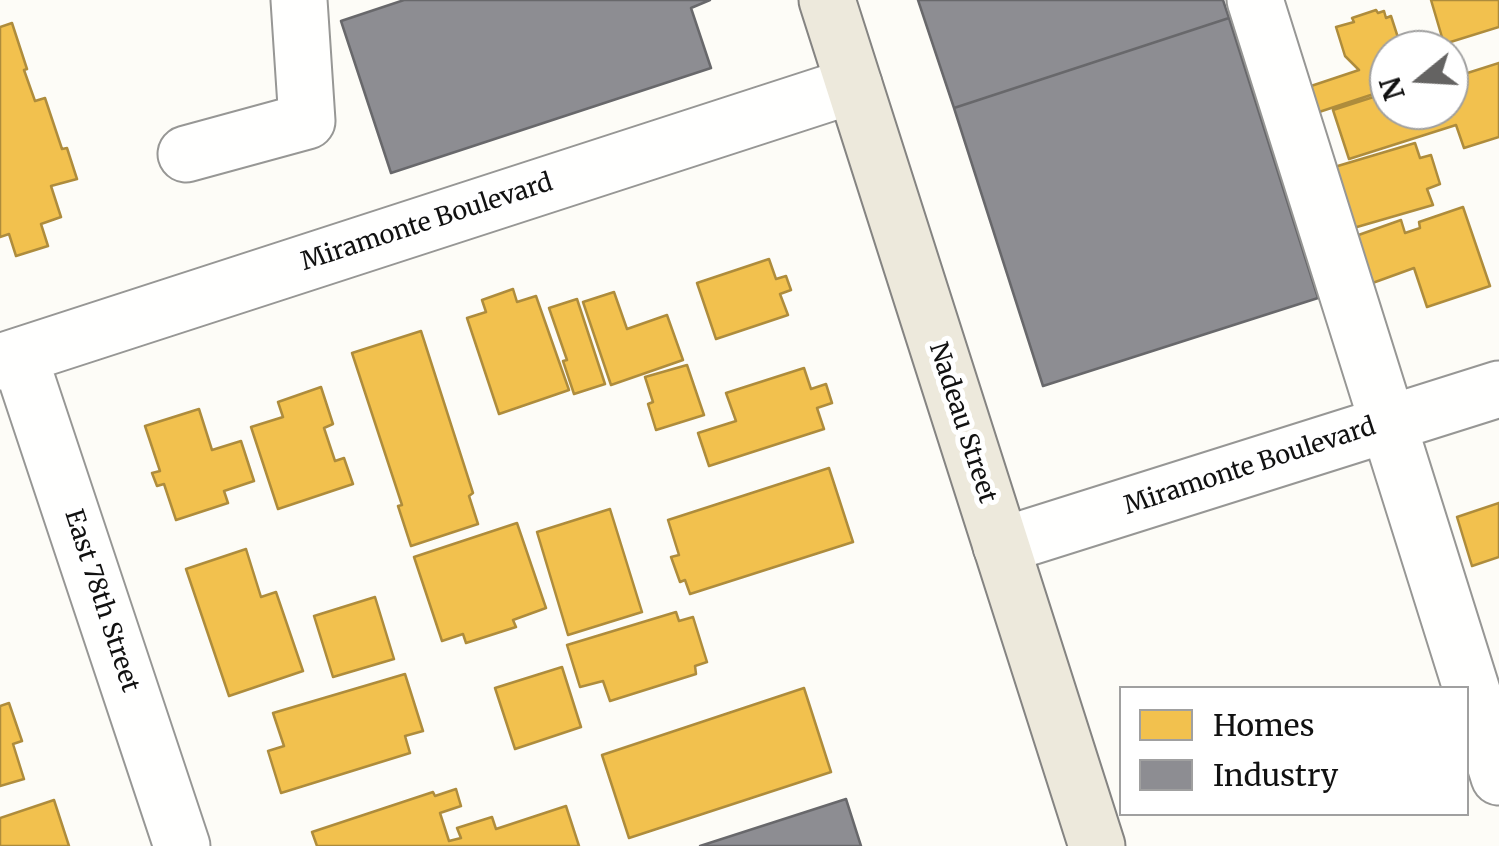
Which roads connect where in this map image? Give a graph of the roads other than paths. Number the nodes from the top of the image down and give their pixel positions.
1 (299, 0) edge
2 (827, 0) edge
3 (1255, 0) edge
4 (854, 85) junction
5 (186, 154) dead end
6 (10, 359) edge
7 (1499, 389) edge
8 (1388, 424) junction
9 (1001, 546) junction
10 (1499, 777) edge
11 (182, 846) edge
12 (1097, 846) edge

1 - 5 street
2 - 4 main road, Nadeau Street
3 - 8 street
4 - 6 street, Miramonte Boulevard
4 - 9 main road, Nadeau Street
6 - 11 street, East 78th Street
7 - 8 street, Miramonte Boulevard
8 - 9 street, Miramonte Boulevard
8 - 10 street
9 - 12 main road, Nadeau Street

